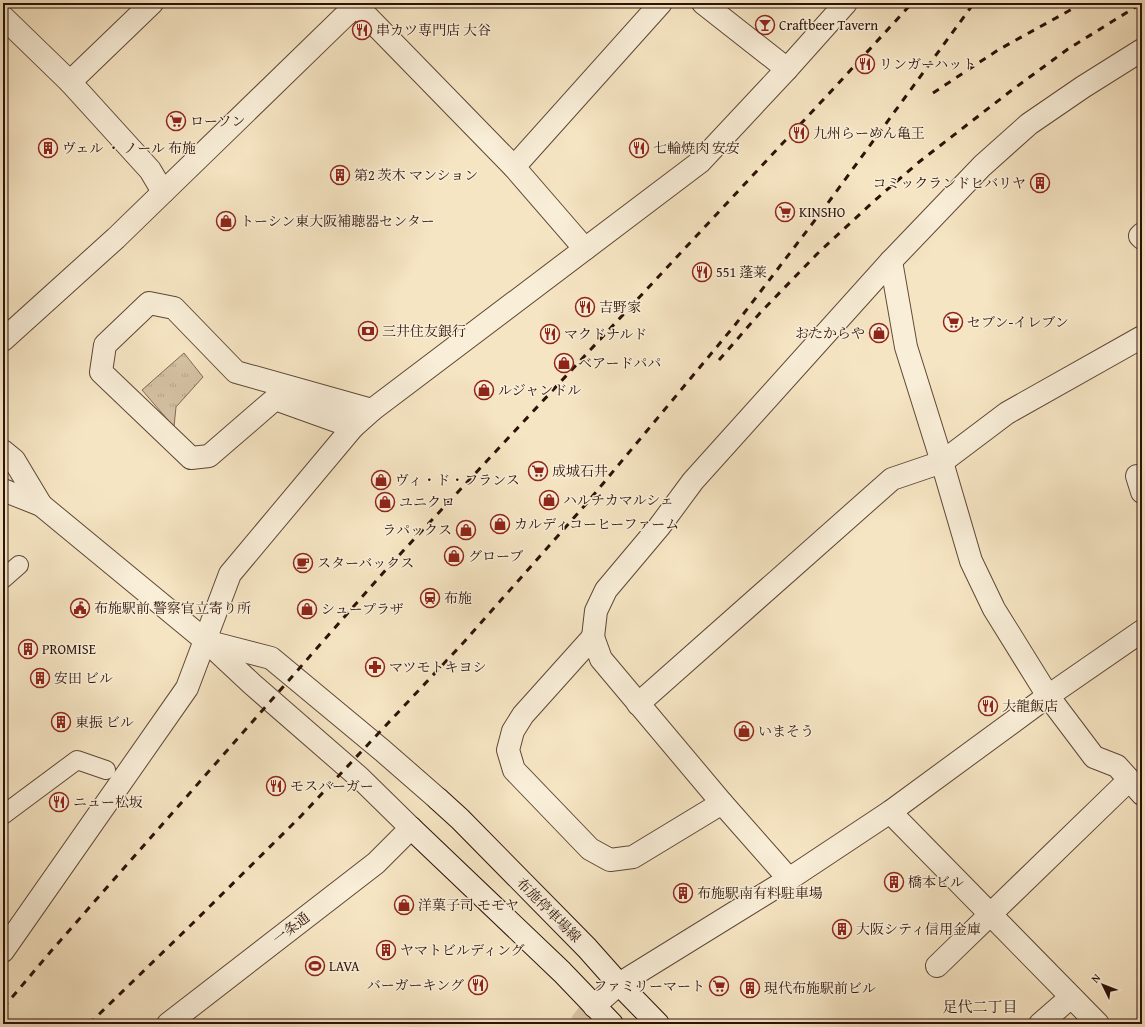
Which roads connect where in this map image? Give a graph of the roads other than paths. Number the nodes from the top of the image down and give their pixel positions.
1 (152, 3) edge
2 (661, 3) edge
3 (703, 3) edge
4 (846, 3) edge
5 (357, 4) edge
6 (3, 17) edge
7 (1142, 50) edge
8 (787, 69) junction
9 (70, 82) junction
10 (514, 167) junction
11 (163, 192) junction
12 (1142, 234) edge
13 (1142, 238) edge
14 (585, 249) junction
15 (891, 261) junction
16 (1142, 337) edge
17 (3, 340) edge
18 (372, 410) junction
19 (353, 427) junction
20 (3, 451) edge
21 (942, 462) junction
22 (3, 490) edge
23 (41, 505) junction
24 (19, 565) dead end
25 (3, 579) edge
26 (1142, 631) edge
27 (592, 637) junction
28 (206, 641) junction
29 (1048, 696) junction
30 (638, 704) junction
31 (106, 770) dead end
32 (1136, 786) edge
33 (722, 803) junction
34 (890, 812) junction
35 (3, 815) edge
36 (411, 828) junction
37 (789, 879) junction
38 (990, 914) junction
39 (3, 951) edge
40 (937, 966) dead end
41 (619, 984) junction
42 (1071, 997) junction
43 (594, 1006) junction
44 (168, 1024) edge
45 (612, 1024) edge
46 (658, 1024) edge
47 (1040, 1024) edge
48 (1098, 1024) edge

1 - 9 street
2 - 10 street
3 - 8 street
4 - 8 street
5 - 10 street
5 - 11 street
6 - 9 street
7 - 15 street
8 - 14 street
9 - 11 street
10 - 14 street
11 - 17 street
12 - 13 street
14 - 18 street
15 - 21 street
15 - 27 street
16 - 21 street
18 - 19 street
18 - 19 street
19 - 28 street
20 - 23 street
21 - 29 street
21 - 30 street
22 - 23 street
23 - 28 street
24 - 25 street
26 - 29 street
27 - 30 street
27 - 33 street
28 - 36 street
28 - 39 street
28 - 41 street, 布施停車場線
29 - 32 street
29 - 34 street
30 - 33 street
31 - 35 street
32 - 38 street
33 - 37 street
34 - 37 street
34 - 38 street
36 - 43 street
36 - 44 street, 一条通
37 - 41 street
38 - 40 street
38 - 42 street
41 - 43 street
41 - 46 street, 布施停車場線
42 - 47 street
42 - 48 street
43 - 45 street

